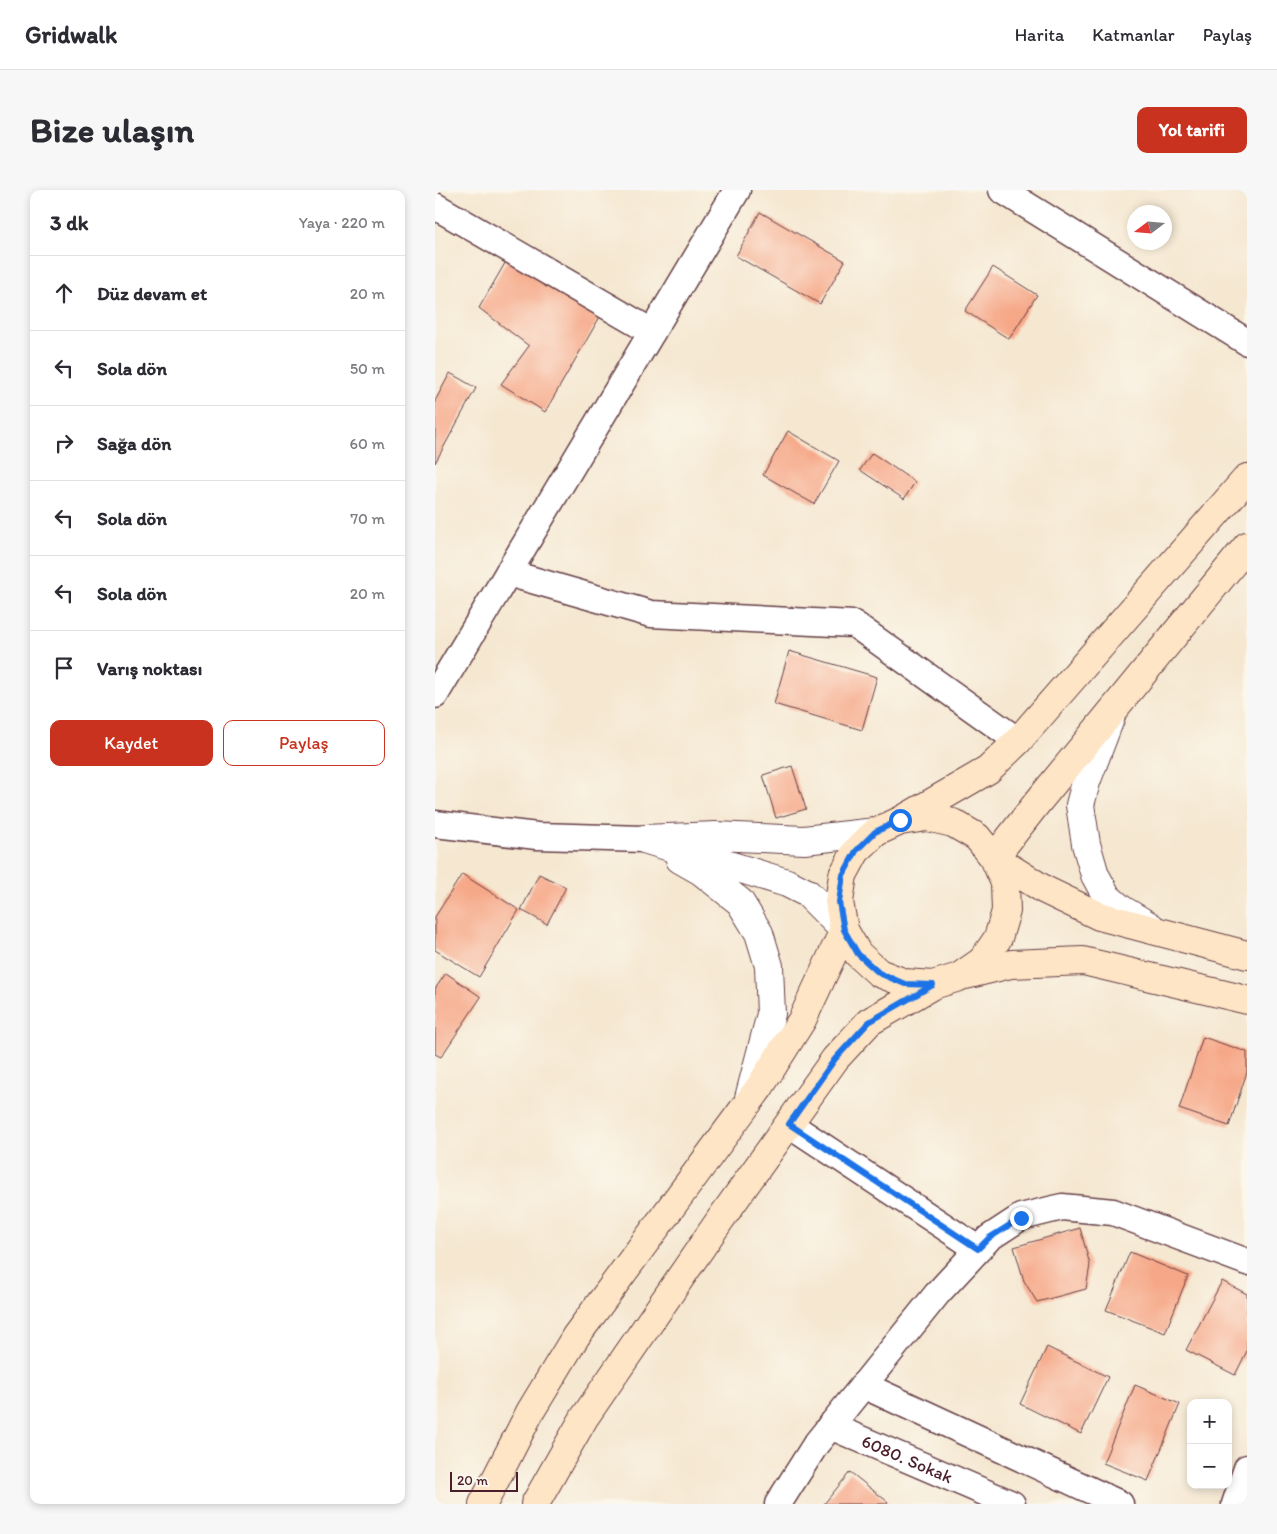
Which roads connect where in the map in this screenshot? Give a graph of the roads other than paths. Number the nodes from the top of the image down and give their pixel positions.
1 (737, 190) edge
2 (1002, 190) edge
3 (435, 206) edge
4 (652, 332) junction
5 (1247, 342) edge
6 (1247, 478) edge
7 (1247, 546) edge
8 (508, 573) junction
9 (435, 695) edge
10 (1112, 710) junction
11 (1018, 741) junction
12 (900, 820) junction
13 (435, 824) edge
14 (875, 832) junction
15 (645, 839) junction
16 (994, 858) junction
17 (844, 930) junction
18 (1158, 932) junction
19 (1247, 955) edge
20 (959, 977) junction
21 (933, 985) junction
22 (1247, 1000) edge
23 (748, 1103) junction
24 (789, 1124) junction
25 (978, 1249) junction
26 (1247, 1262) edge
27 (863, 1385) junction
28 (831, 1426) junction
29 (1247, 1468) edge
30 (483, 1504) edge
31 (535, 1504) edge
32 (778, 1504) edge
33 (1012, 1504) edge
34 (1120, 1504) edge
35 (1235, 1504) edge

1 - 4 street
2 - 5 street
3 - 4 street
4 - 8 street
6 - 11 main road
7 - 10 main road
8 - 9 street
8 - 11 street
10 - 16 main road
10 - 18 street
11 - 12 main road
12 - 14 main road
12 - 16 main road
13 - 15 street
14 - 15 street
14 - 17 main road
15 - 17 street
15 - 23 street
16 - 18 main road
16 - 20 main road
17 - 21 main road
17 - 23 main road
18 - 19 main road
20 - 21 main road
20 - 22 main road
21 - 24 main road
23 - 30 main road
24 - 25 street
24 - 31 main road
25 - 26 street
25 - 27 street
27 - 28 street
27 - 34 street
28 - 32 street
28 - 33 street, 6080. Sokak
29 - 35 street

